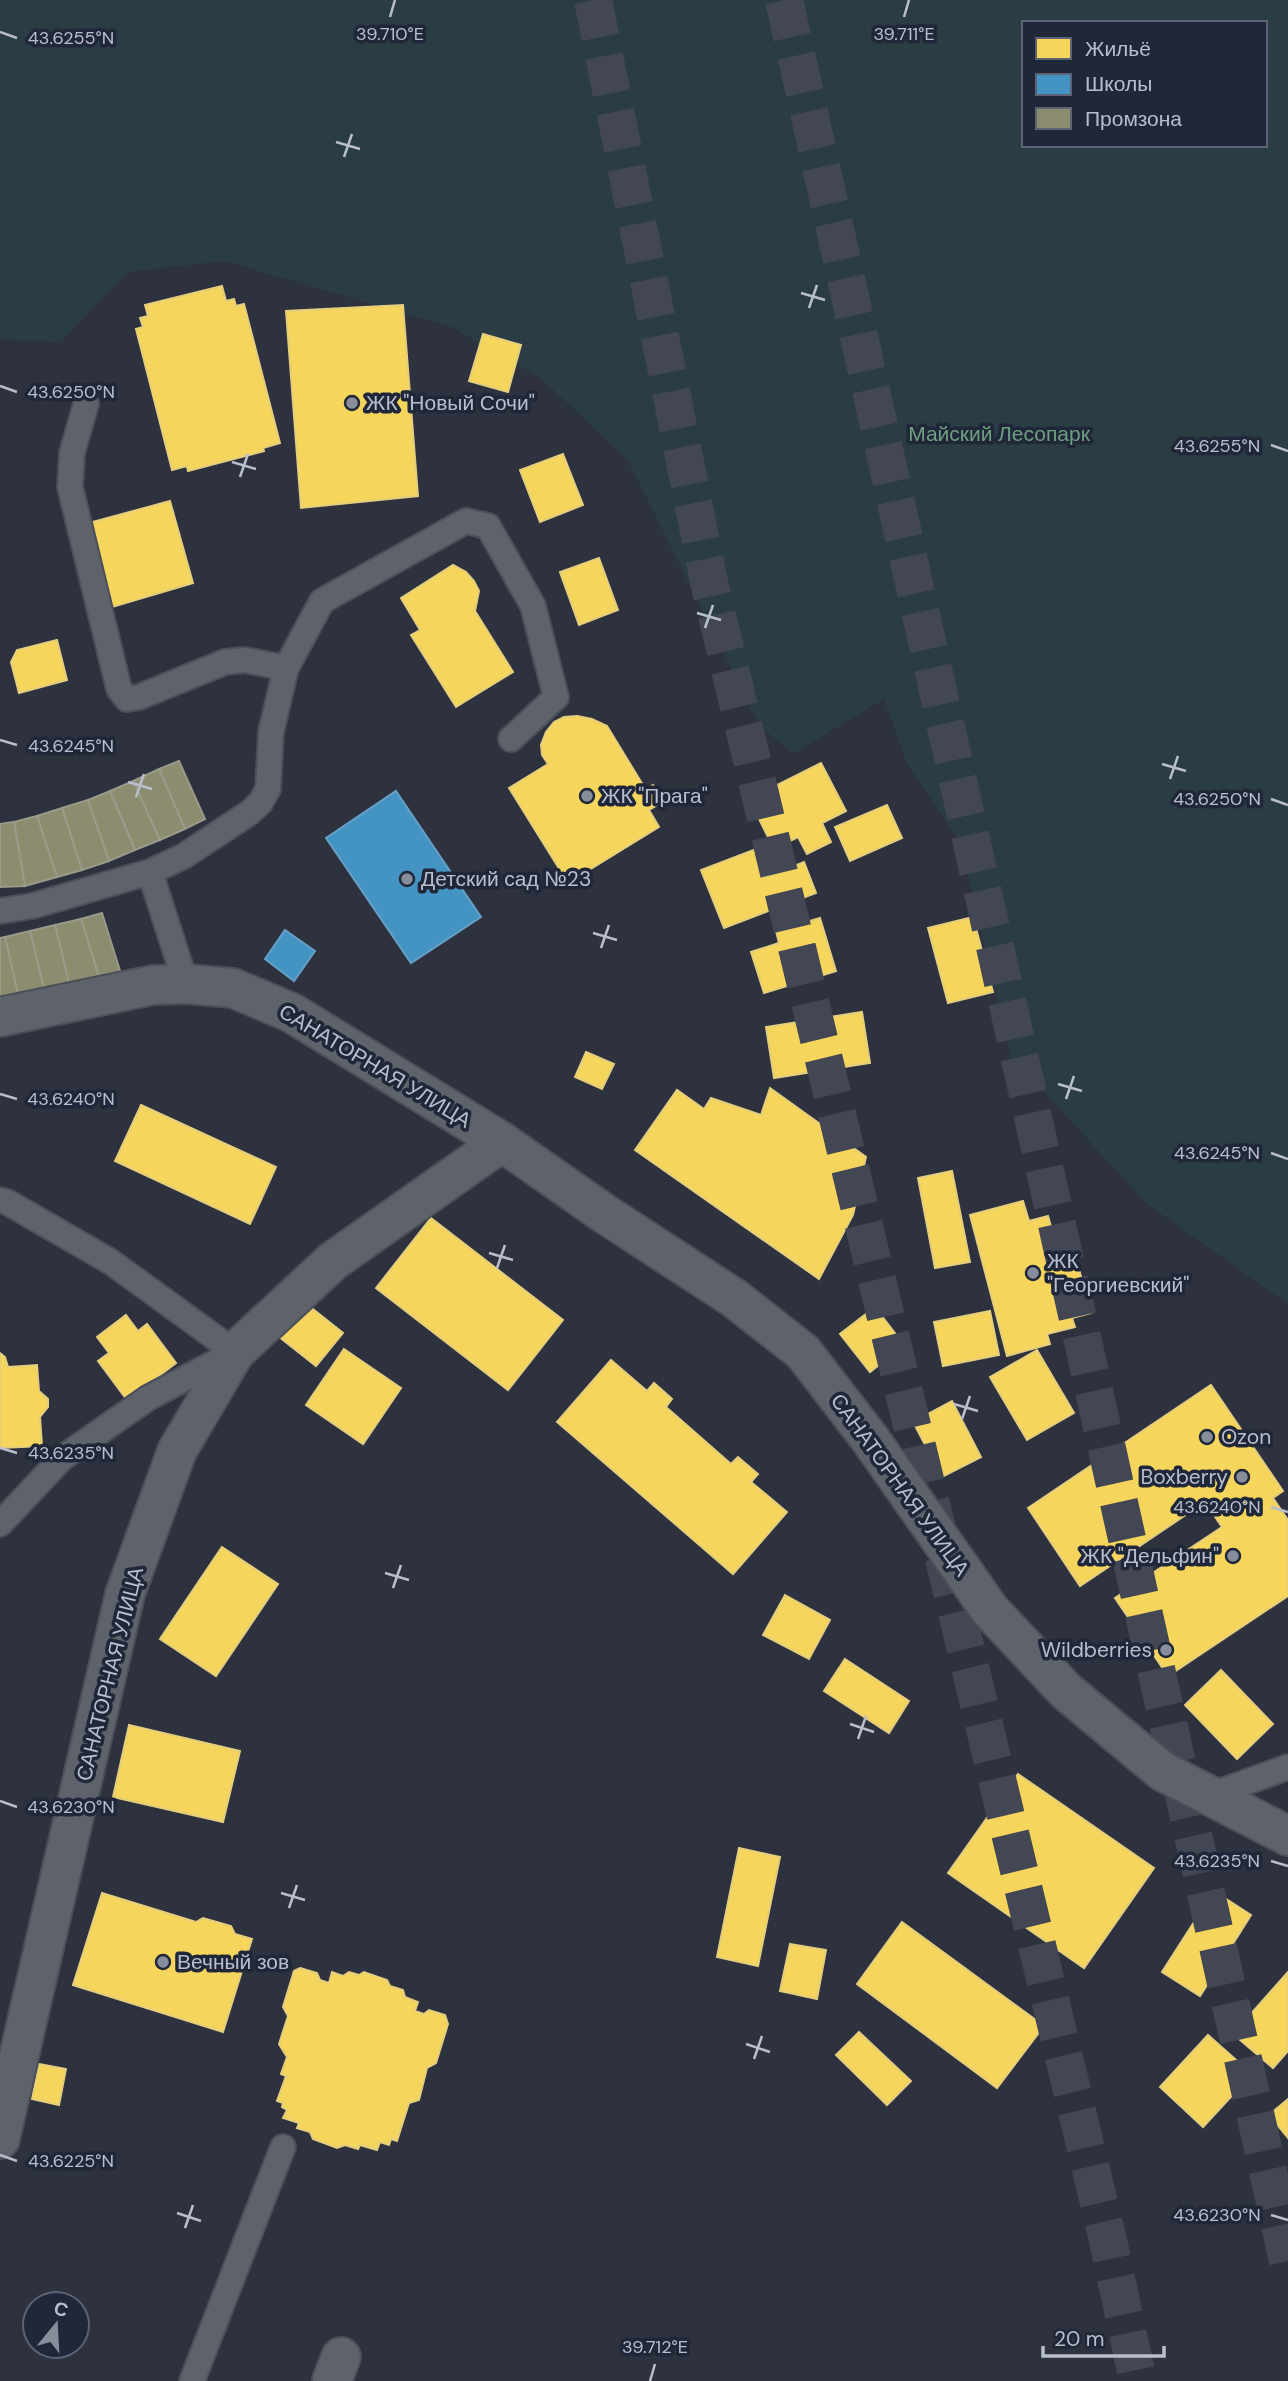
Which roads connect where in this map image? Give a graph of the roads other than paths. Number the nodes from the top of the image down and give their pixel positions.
1 (86, 404) dead end
2 (286, 668) junction
3 (511, 739) dead end
4 (150, 872) junction
5 (0, 911) edge
6 (186, 984) junction
7 (0, 1017) edge
8 (502, 1142) junction
9 (0, 1200) edge
10 (235, 1352) junction
11 (0, 1524) edge
12 (1288, 1767) edge
13 (1208, 1796) junction
14 (1288, 1836) edge
15 (2, 2131) edge
16 (283, 2147) dead end
17 (192, 2381) edge

1 - 2 lane
2 - 3 lane
2 - 4 lane
4 - 5 lane
4 - 6 lane
6 - 7 street, САНАТОРНАЯ УЛИЦА
6 - 8 street, САНАТОРНАЯ УЛИЦА
8 - 10 street, САНАТОРНАЯ УЛИЦА
8 - 13 street, САНАТОРНАЯ УЛИЦА
9 - 10 lane
10 - 11 lane
10 - 15 street, САНАТОРНАЯ УЛИЦА
12 - 13 lane
13 - 14 street, САНАТОРНАЯ УЛИЦА
16 - 17 lane

